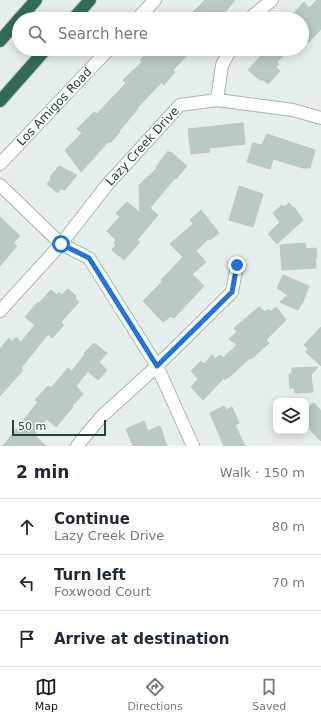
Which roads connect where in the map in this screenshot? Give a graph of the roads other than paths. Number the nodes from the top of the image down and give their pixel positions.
1 (36, 0) edge
2 (90, 0) edge
3 (155, 0) edge
4 (272, 0) edge
5 (25, 12) edge
6 (79, 12) edge
7 (144, 12) edge
8 (257, 12) edge
9 (12, 27) edge
10 (0, 40) edge
11 (40, 56) edge
12 (102, 56) edge
13 (227, 56) edge
14 (0, 100) edge
15 (217, 100) junction
16 (321, 118) edge
17 (0, 164) edge
18 (0, 185) edge
19 (61, 244) junction
20 (237, 265) dead end
21 (0, 311) edge
22 (157, 366) junction
23 (77, 446) edge
24 (194, 446) edge

1 - 5 highway
2 - 6 highway
3 - 7 street
4 - 8 street
9 - 10 highway
11 - 14 highway
12 - 17 street, Los Amigos Road
13 - 15 street
15 - 16 street, Lazy Creek Drive
15 - 19 street, Lazy Creek Drive
18 - 19 street
19 - 21 street, Lazy Creek Drive
19 - 22 street
20 - 22 street
22 - 23 street
22 - 24 street

